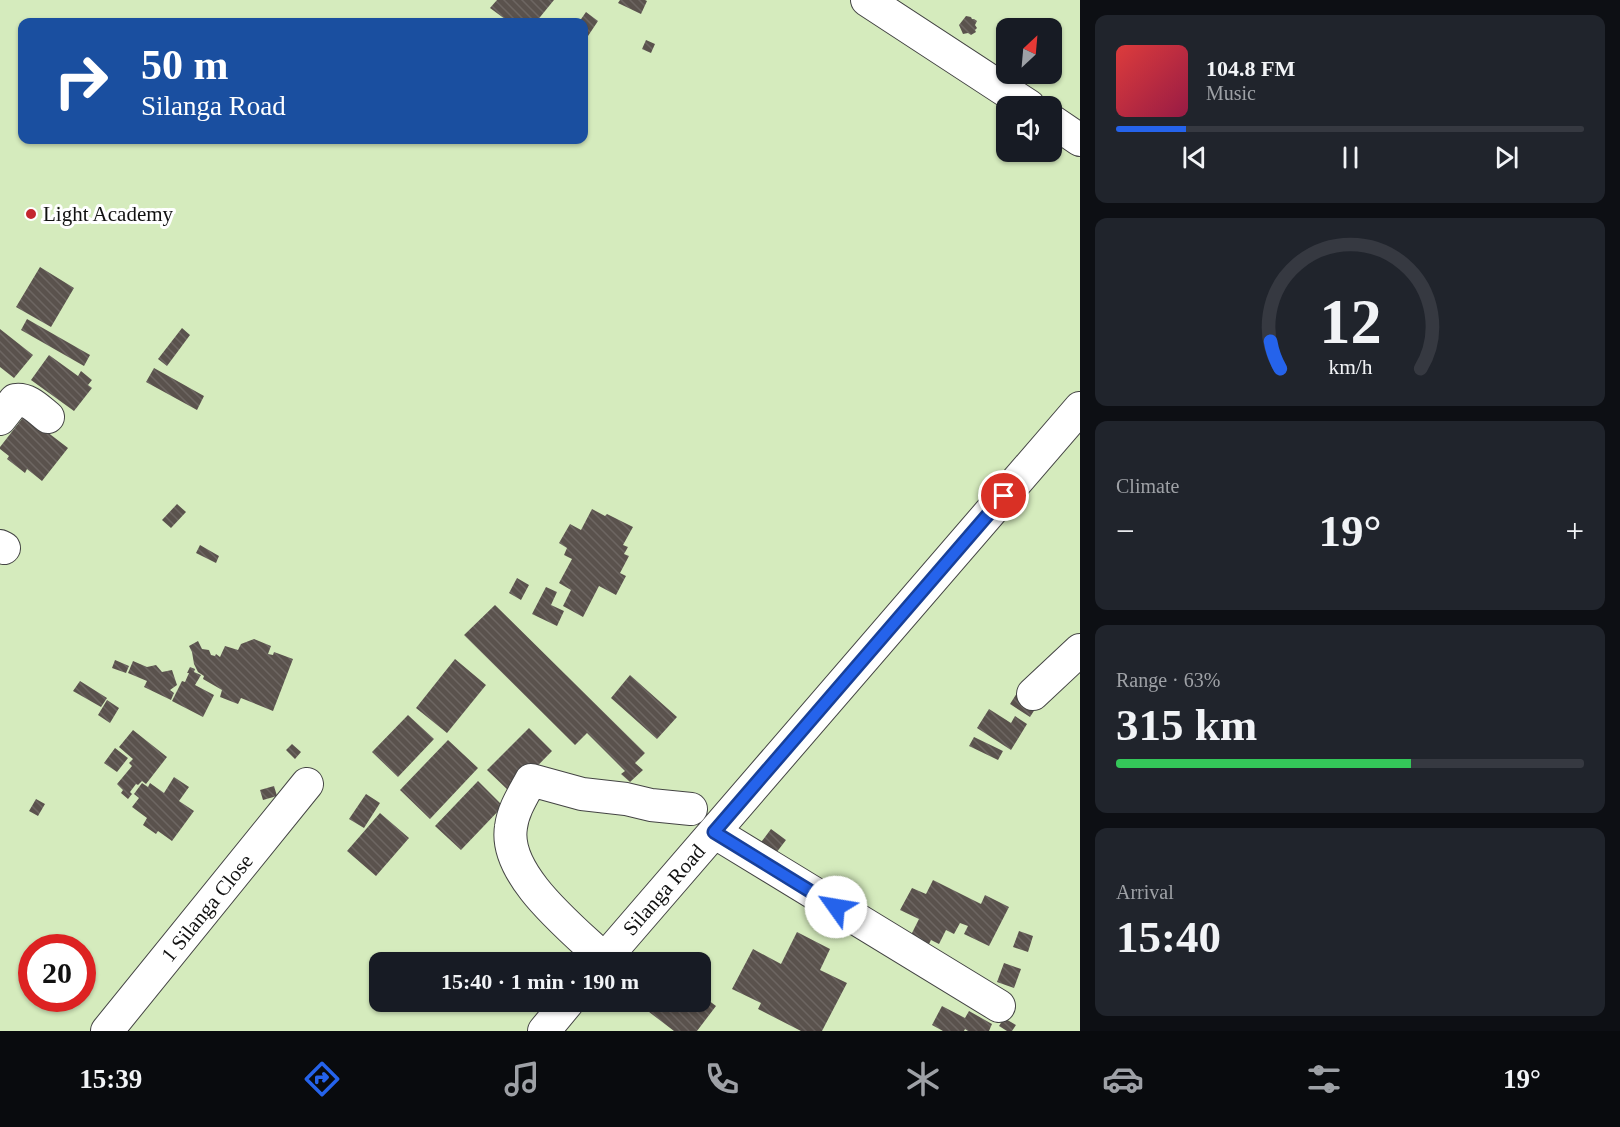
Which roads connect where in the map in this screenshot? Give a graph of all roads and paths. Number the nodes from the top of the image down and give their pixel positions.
1 (867, 0) edge
2 (1014, 96) edge
3 (1062, 128) edge
4 (1080, 140) edge
5 (1080, 408) edge
6 (48, 417) dead end
7 (0, 419) edge
8 (1080, 650) edge
9 (1033, 694) dead end
10 (307, 784) dead end
11 (691, 809) dead end
12 (714, 832) junction
13 (594, 952) edge
14 (611, 952) edge
15 (999, 1006) dead end
16 (560, 1012) edge
17 (107, 1031) edge
18 (544, 1031) edge

1 - 2 street
3 - 4 street
5 - 12 street, Silanga Road
6 - 7 street
8 - 9 street
10 - 17 street, 1 Silanga Close
11 - 13 street
12 - 14 street, Silanga Road
12 - 15 street
16 - 18 street

